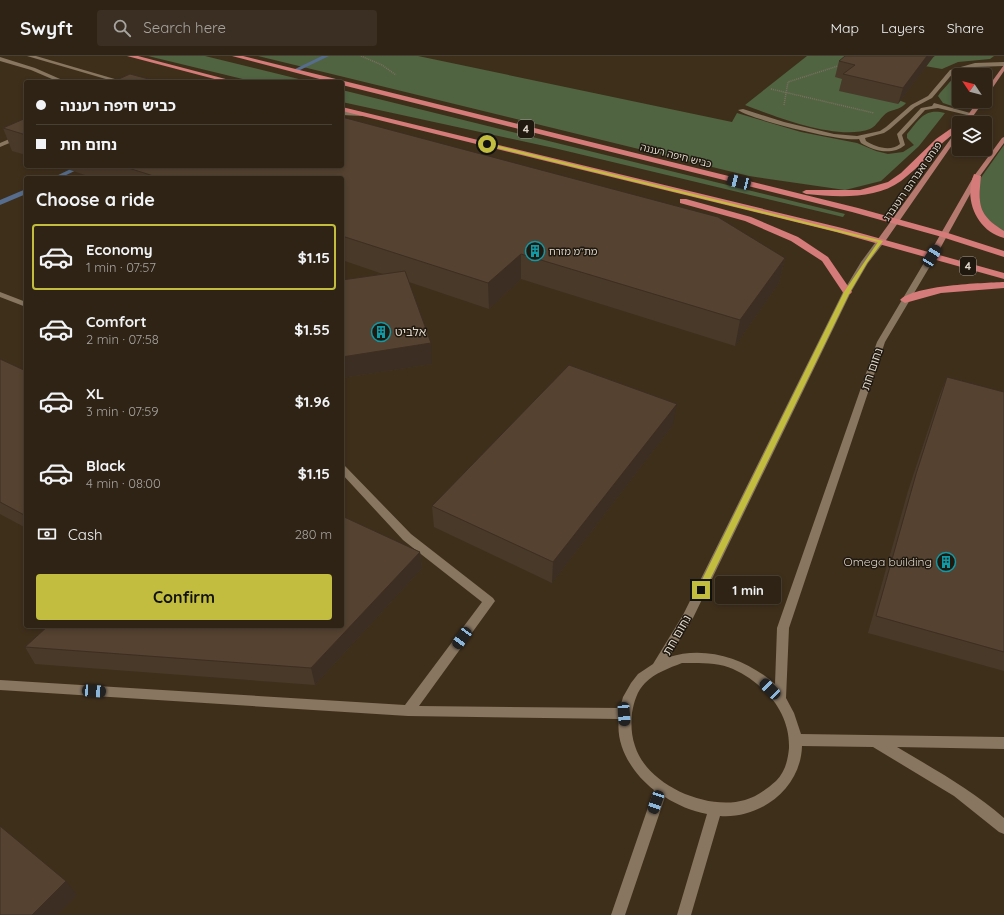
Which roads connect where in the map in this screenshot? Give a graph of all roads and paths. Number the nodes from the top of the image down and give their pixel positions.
1 (30, 56) edge
2 (130, 56) edge
3 (235, 56) edge
4 (0, 59) edge
5 (1004, 64) edge
6 (841, 65) dead end
7 (1004, 67) edge
8 (59, 80) edge
9 (112, 80) edge
10 (226, 80) edge
11 (331, 80) edge
12 (344, 83) edge
13 (992, 85) edge
14 (771, 89) dead end
15 (786, 93) junction
16 (922, 102) junction
17 (939, 106) junction
18 (976, 108) edge
19 (344, 110) edge
20 (741, 110) dead end
21 (344, 113) edge
22 (362, 114) junction
23 (971, 114) joint
24 (764, 117) junction
25 (898, 119) junction
26 (952, 132) edge
27 (24, 135) edge
28 (862, 136) junction
29 (456, 137) junction
30 (1004, 139) edge
31 (952, 141) edge
32 (0, 145) edge
33 (710, 174) junction
34 (977, 176) junction
35 (896, 221) junction
36 (945, 235) junction
37 (1004, 235) edge
38 (881, 241) junction
39 (1004, 254) edge
40 (932, 256) junction
41 (1004, 276) edge
42 (1004, 285) edge
43 (847, 292) junction
44 (0, 294) edge
45 (905, 300) junction
46 (24, 304) edge
47 (344, 470) edge
48 (658, 666) junction
49 (0, 685) edge
50 (780, 699) junction
51 (408, 711) junction
52 (624, 714) junction
53 (797, 740) junction
54 (873, 740) junction
55 (1004, 743) edge
56 (661, 788) junction
57 (715, 808) junction
58 (1004, 828) edge
59 (618, 915) edge
60 (684, 915) edge

1 - 9 street
2 - 10 highway
3 - 11 highway
4 - 8 street
5 - 16 street
6 - 15 path
7 - 13 main road
12 - 33 highway, כביש חיפה רעננה / 4
14 - 15 path
15 - 24 path
15 - 25 path
16 - 17 street
16 - 25 street
17 - 23 street
17 - 28 street
18 - 23 main road
19 - 22 highway, 4
20 - 24 street
21 - 22 street
22 - 29 highway, 4
24 - 28 street
25 - 28 street
26 - 33 highway
27 - 32 street
29 - 38 highway, 4
29 - 43 highway
30 - 34 main road
31 - 35 main road, פנחס ואברהם רוטנברג
33 - 35 highway, כביש חיפה רעננה / 4
34 - 36 main road
34 - 37 highway
35 - 36 highway, כביש חיפה רעננה / 4
35 - 38 main road, פנחס ואברהם רוטנברג
36 - 39 highway, כביש חיפה רעננה / 4
36 - 40 main road
38 - 40 highway, 4
38 - 43 street, נחום חת
40 - 41 highway, 4
40 - 45 street, נחום חת
42 - 45 highway
43 - 48 street, נחום חת
44 - 46 street
45 - 50 street, נחום חת
47 - 51 street
48 - 50 street
48 - 52 street
49 - 51 street
50 - 53 street
51 - 52 street
52 - 56 street
53 - 54 street
53 - 57 street
54 - 55 street
54 - 58 street
56 - 57 street
56 - 59 street
57 - 60 street

